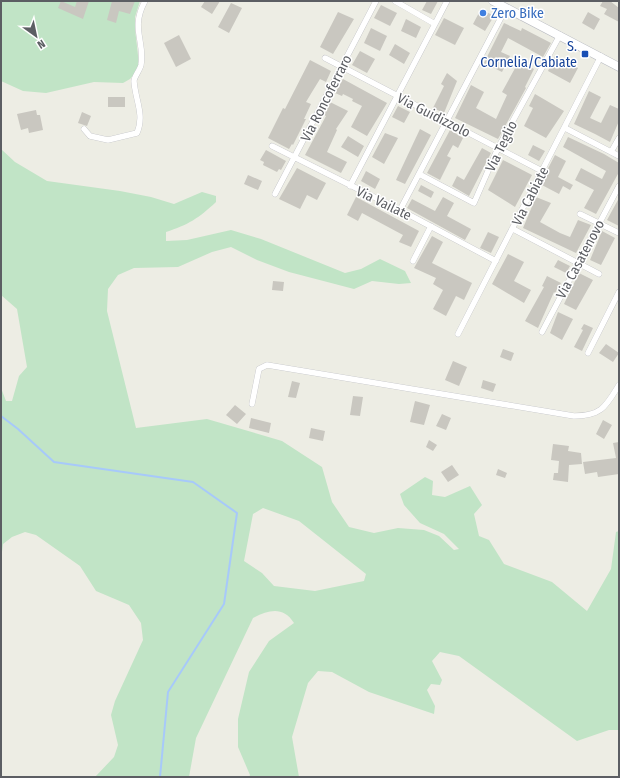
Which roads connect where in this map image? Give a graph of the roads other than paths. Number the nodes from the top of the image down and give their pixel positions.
1 (145, 1) edge
2 (376, 1) edge
3 (395, 1) edge
4 (447, 1) edge
5 (493, 1) edge
6 (506, 8) junction
7 (435, 24) junction
8 (560, 35) junction
9 (601, 56) junction
10 (326, 58) dead end
11 (343, 67) junction
12 (619, 67) edge
13 (397, 95) junction
14 (447, 121) junction
15 (565, 128) junction
16 (84, 129) dead end
17 (619, 138) edge
18 (272, 146) dead end
19 (498, 148) junction
20 (611, 152) junction
21 (619, 156) edge
22 (295, 158) junction
23 (542, 171) junction
24 (419, 174) junction
25 (350, 186) junction
26 (619, 186) edge
27 (275, 194) dead end
28 (400, 210) junction
29 (580, 214) dead end
30 (599, 223) junction
31 (431, 226) junction
32 (513, 229) junction
33 (619, 233) edge
34 (496, 261) junction
35 (413, 262) dead end
36 (578, 264) junction
37 (599, 274) dead end
38 (619, 292) edge
39 (542, 332) dead end
40 (458, 334) dead end
41 (588, 353) dead end
42 (619, 384) edge
43 (252, 404) dead end

1 - 16 street
2 - 11 street, Via Roncoferraro
3 - 7 street
4 - 7 street
5 - 6 street
6 - 8 street
6 - 14 street
7 - 13 street
8 - 9 street
8 - 19 street, Via Teglio
9 - 12 street
9 - 15 street, Via Cabiate
10 - 11 street, Via Guidizzolo
11 - 13 street, Via Guidizzolo
11 - 22 street, Via Roncoferraro
13 - 14 street, Via Guidizzolo
13 - 25 street
14 - 19 street, Via Guidizzolo
14 - 24 street
15 - 20 street
15 - 23 street, Via Cabiate
17 - 20 street
18 - 22 street, Via Vailate
19 - 23 street, Via Guidizzolo
19 - 24 street, Via Teglio
20 - 21 street
22 - 25 street, Via Vailate
22 - 27 street, Via Roncoferraro
23 - 32 street, Via Cabiate
24 - 28 street
25 - 28 street, Via Vailate
26 - 30 street, Via Casatenovo
28 - 31 street, Via Vailate
29 - 30 street
30 - 33 street
30 - 36 street, Via Casatenovo
31 - 34 street, Via Vailate
31 - 35 street
32 - 34 street, Via Cabiate
32 - 36 street
34 - 40 street, Via Cabiate
36 - 37 street
36 - 39 street, Via Casatenovo
38 - 41 street
42 - 43 street

